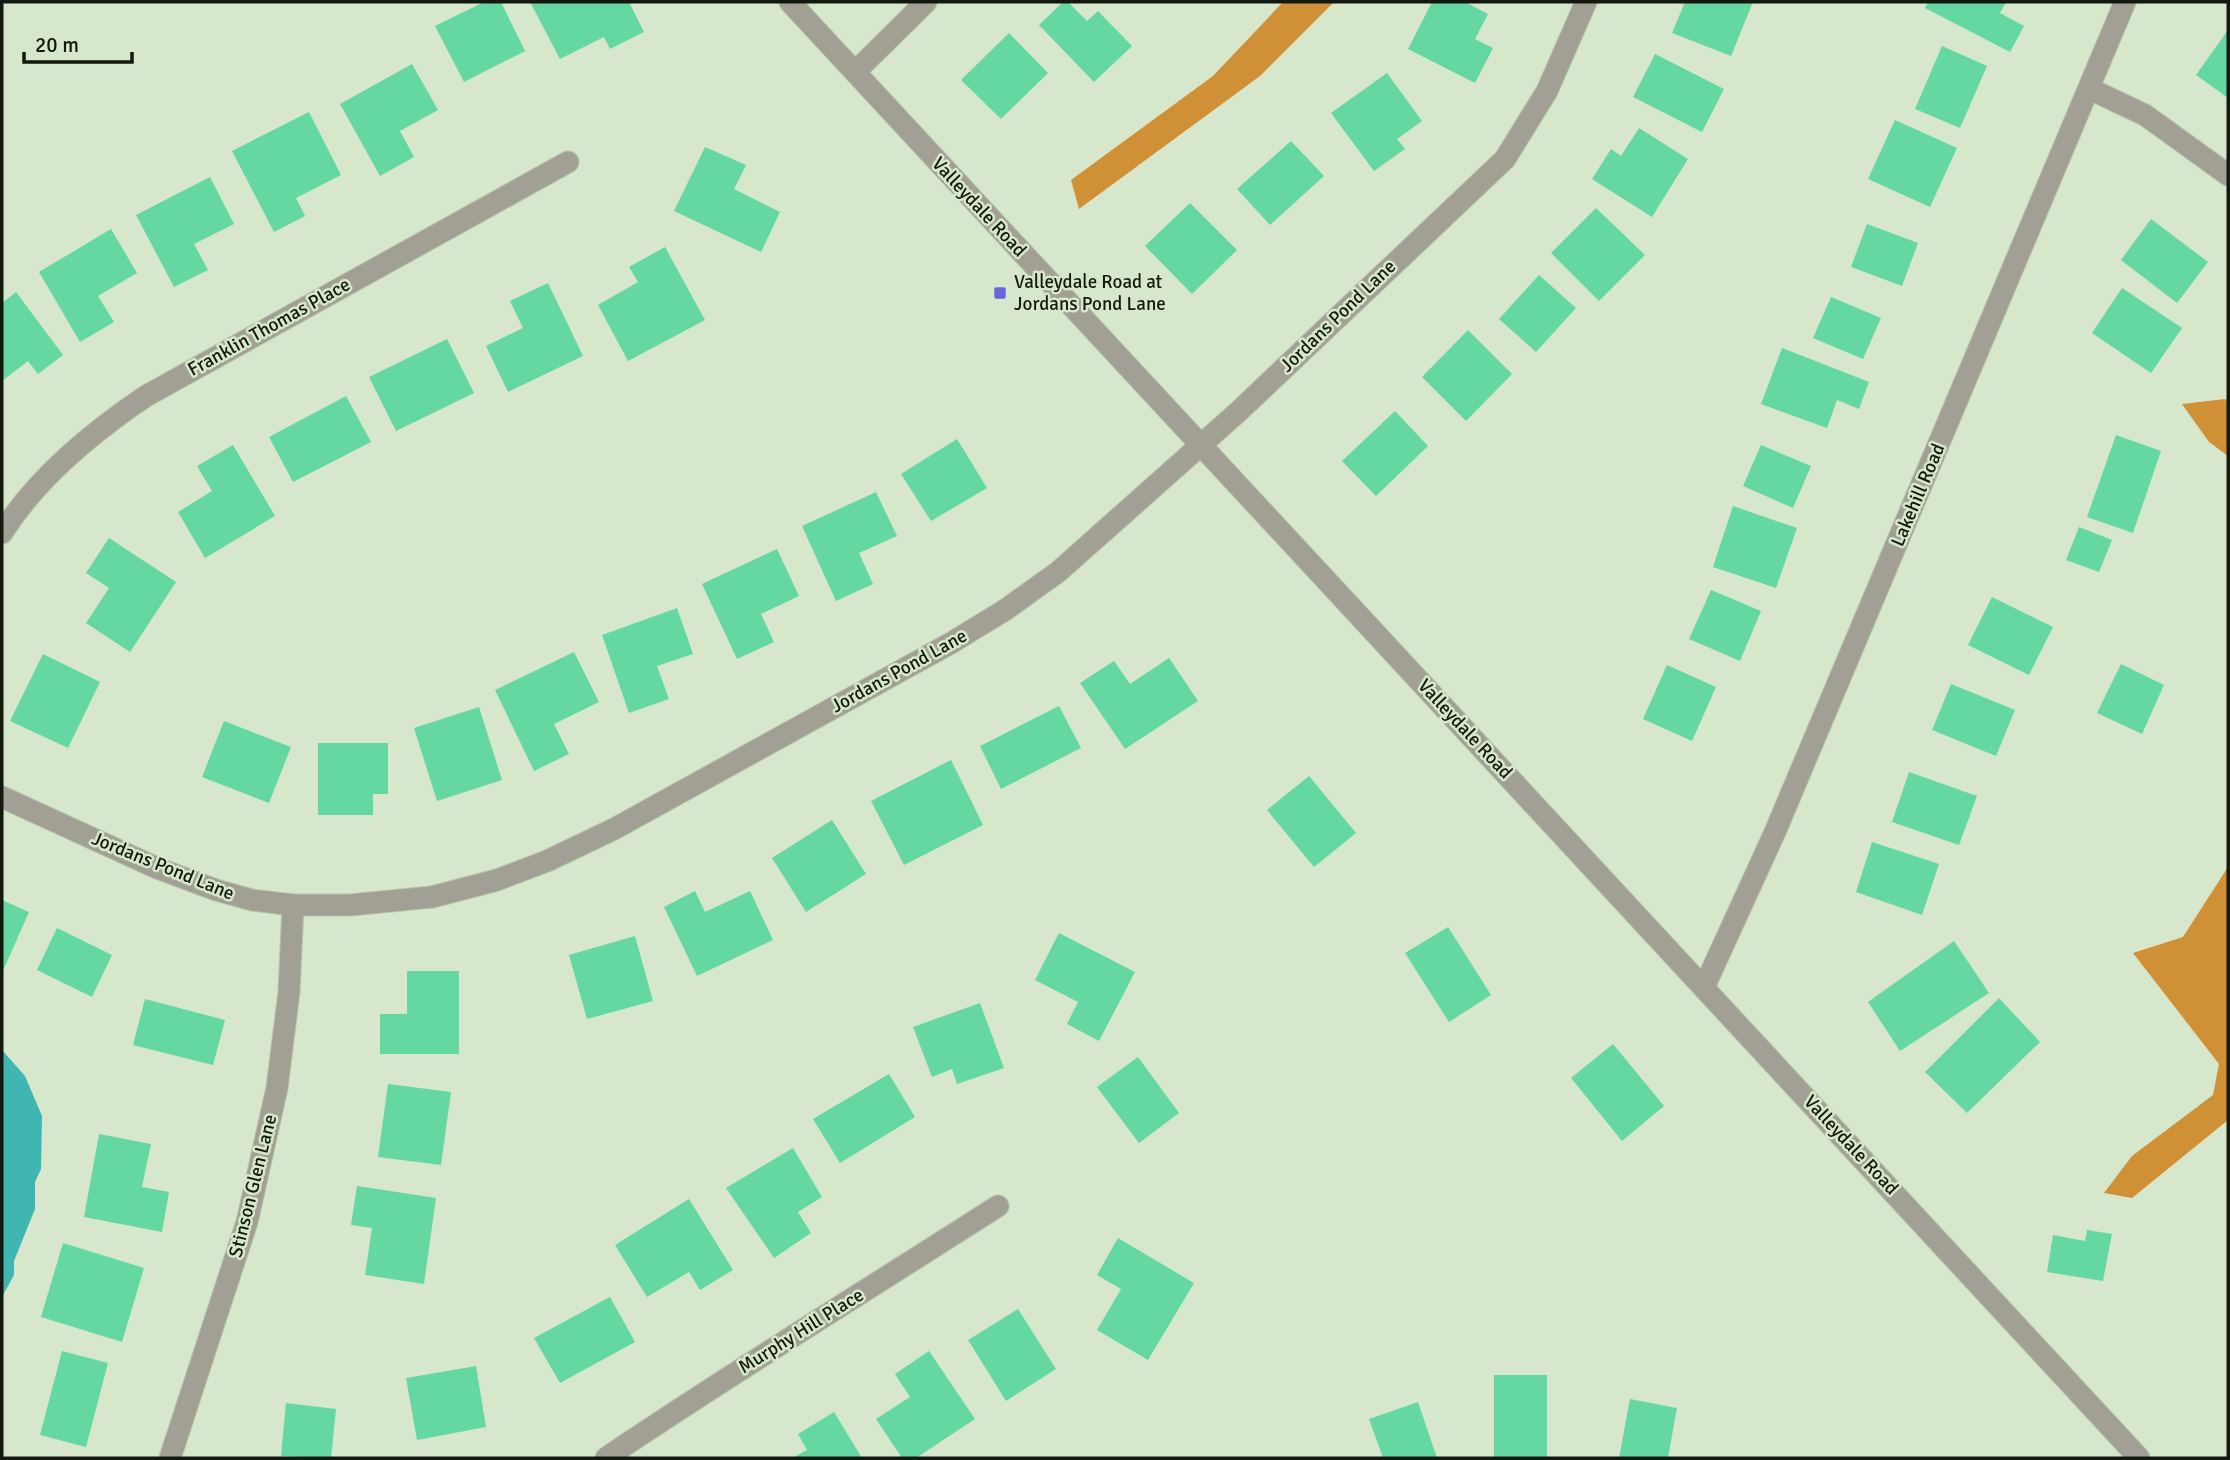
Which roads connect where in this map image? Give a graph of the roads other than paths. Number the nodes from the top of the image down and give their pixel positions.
1 (790, 2) edge
2 (926, 2) edge
3 (1586, 2) edge
4 (2125, 2) edge
5 (855, 72) junction
6 (2090, 89) junction
7 (568, 162) dead end
8 (2228, 175) edge
9 (1200, 446) junction
10 (2, 533) edge
11 (2, 797) edge
12 (293, 905) junction
13 (1705, 985) junction
14 (998, 1206) dead end
15 (170, 1458) edge
16 (606, 1458) edge
17 (2139, 1458) edge

1 - 5 street, Valleydale Road
2 - 5 street
3 - 9 street, Jordans Pond Lane
4 - 6 street, Lakehill Road
5 - 9 street, Valleydale Road
6 - 8 street
6 - 13 street, Lakehill Road
7 - 10 street, Franklin Thomas Place
9 - 12 street, Jordans Pond Lane
9 - 13 street, Valleydale Road
11 - 12 street, Jordans Pond Lane
12 - 15 street, Stinson Glen Lane
13 - 17 street, Valleydale Road
14 - 16 street, Murphy Hill Place

